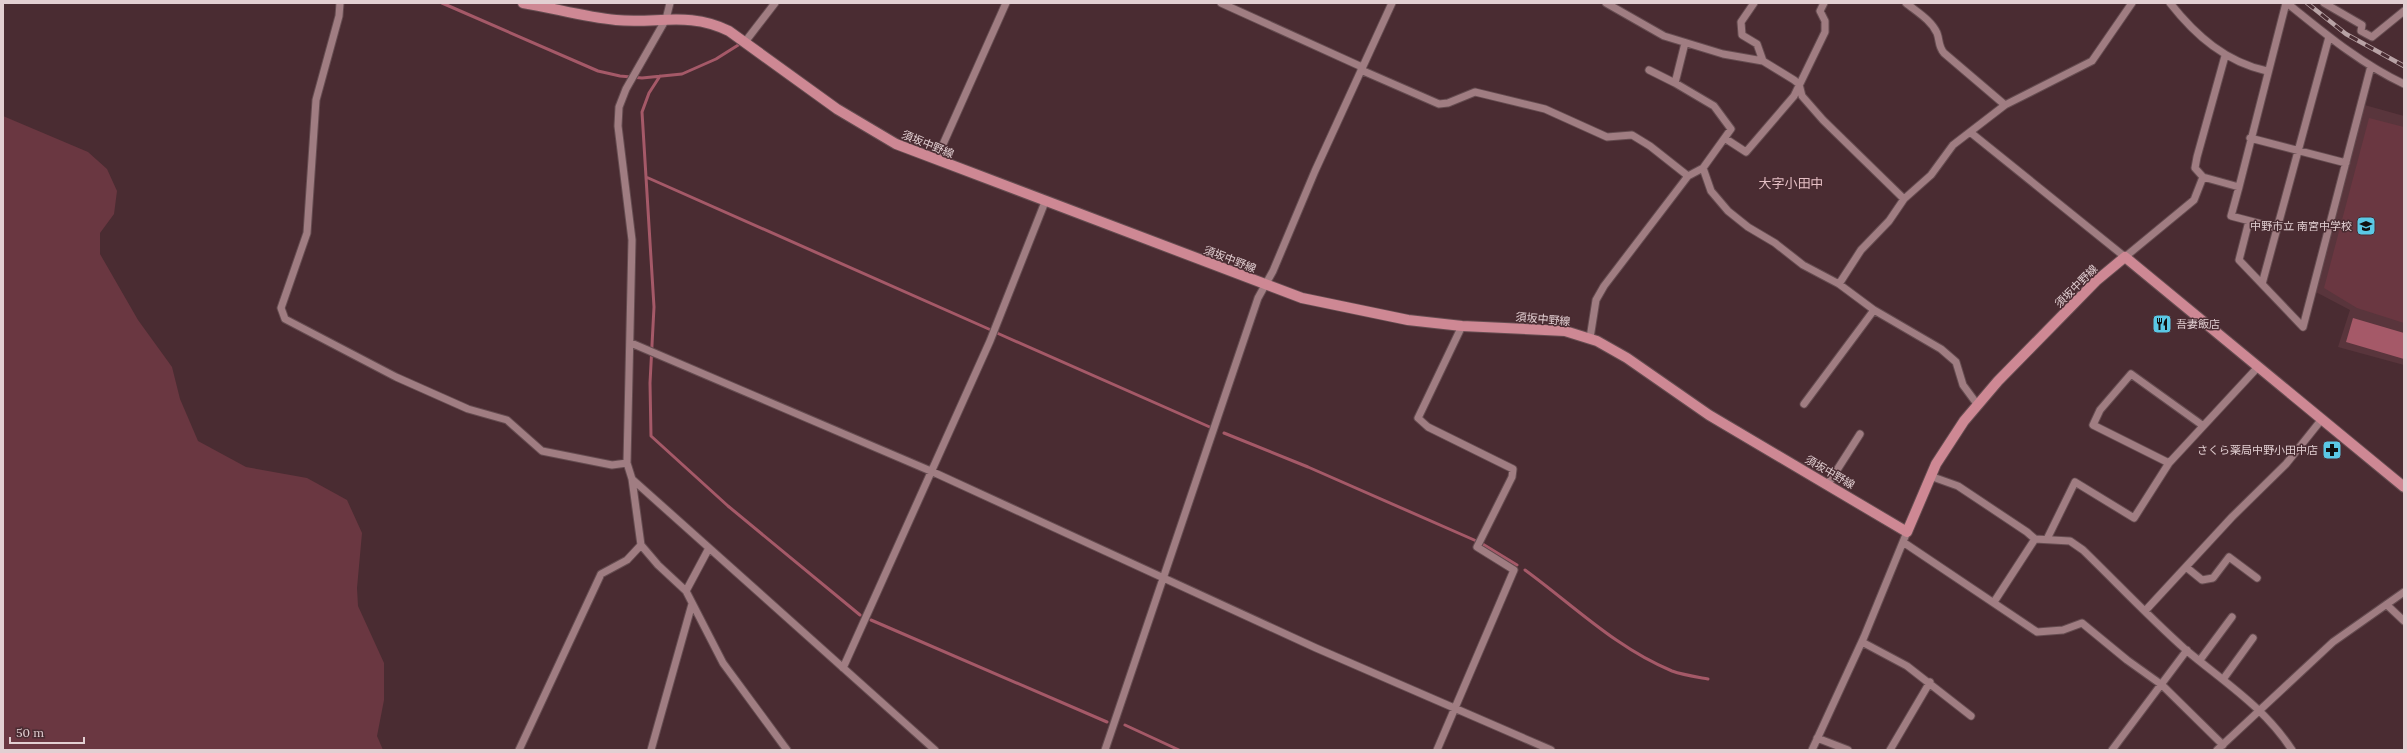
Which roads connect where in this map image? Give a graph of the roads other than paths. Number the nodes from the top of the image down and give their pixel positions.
1 (340, 3) edge
2 (523, 3) edge
3 (670, 3) edge
4 (775, 3) edge
5 (1006, 3) edge
6 (1221, 3) edge
7 (1392, 3) edge
8 (1606, 3) edge
9 (1754, 3) edge
10 (1824, 3) edge
11 (1906, 3) edge
12 (2132, 3) edge
13 (2170, 3) edge
14 (2286, 3) edge
15 (2328, 4) edge
16 (2404, 11) edge
17 (666, 19) junction
18 (2329, 37) junction
19 (745, 42) junction
20 (1685, 43) junction
21 (2225, 56) junction
22 (1763, 61) junction
23 (2371, 66) junction
24 (1362, 69) junction
25 (1649, 70) dead end
26 (2267, 71) junction
27 (1675, 83) junction
28 (1799, 84) junction
29 (2404, 84) edge
30 (2005, 105) junction
31 (1970, 132) junction
32 (2250, 138) junction
33 (1726, 139) junction
34 (2299, 150) junction
35 (936, 160) junction
36 (2346, 163) junction
37 (1703, 168) junction
38 (1688, 176) junction
39 (2203, 177) junction
40 (2239, 187) junction
41 (1904, 199) junction
42 (1045, 202) junction
43 (2249, 221) junction
44 (2276, 228) junction
45 (2125, 257) junction
46 (1839, 284) junction
47 (2262, 284) junction
48 (1265, 285) junction
49 (1874, 310) junction
50 (1462, 326) junction
51 (1590, 338) junction
52 (630, 342) junction
53 (2258, 367) junction
54 (1804, 404) dead end
55 (1977, 404) junction
56 (2322, 419) junction
57 (2202, 425) junction
58 (1860, 434) dead end
59 (627, 463) junction
60 (2169, 463) junction
61 (932, 472) junction
62 (1930, 476) junction
63 (632, 479) junction
64 (1828, 484) junction
65 (2404, 487) edge
66 (1907, 532) junction
67 (2035, 539) junction
68 (2047, 539) junction
69 (1902, 542) junction
70 (641, 545) junction
71 (709, 548) junction
72 (2186, 568) junction
73 (1162, 578) junction
74 (2257, 578) dead end
75 (686, 591) junction
76 (2404, 592) edge
77 (1994, 602) junction
78 (692, 604) junction
79 (2387, 605) junction
80 (2145, 612) junction
81 (2232, 617) dead end
82 (2404, 621) edge
83 (2253, 638) dead end
84 (1862, 642) junction
85 (2187, 650) junction
86 (2200, 660) junction
87 (843, 668) junction
88 (2224, 678) junction
89 (1930, 682) junction
90 (2162, 685) junction
91 (1455, 709) junction
92 (2260, 709) junction
93 (1971, 716) dead end
94 (1817, 738) junction
95 (2220, 747) edge
96 (519, 750) edge
97 (652, 750) edge
98 (788, 750) edge
99 (935, 750) edge
100 (1104, 750) edge
101 (1437, 750) edge
102 (1551, 750) edge
103 (1812, 750) edge
104 (1848, 750) edge
105 (1890, 750) edge
106 (2112, 750) edge
107 (2292, 750) edge

1 - 59 street
2 - 17 main road, 須坂中野線
3 - 17 street
4 - 19 street
5 - 35 street
6 - 24 street
7 - 24 street
8 - 20 street
9 - 22 street
10 - 28 street
11 - 30 street
12 - 30 street
13 - 21 street
14 - 18 street
14 - 26 street
15 - 16 street
17 - 19 main road, 須坂中野線
17 - 52 street
18 - 23 street
18 - 34 street
19 - 35 main road, 須坂中野線
20 - 22 street
20 - 27 street
21 - 26 street
21 - 39 street
22 - 28 street
23 - 29 street
23 - 36 street
24 - 38 street
24 - 48 street
25 - 27 street
26 - 32 street
27 - 33 street
28 - 33 street
28 - 41 street
30 - 31 street
31 - 41 street
31 - 45 street
32 - 34 street
32 - 40 street
33 - 37 street
34 - 36 street
34 - 44 street
35 - 42 main road, 須坂中野線
36 - 47 street
37 - 38 street
37 - 46 street
38 - 51 street
39 - 40 street
39 - 45 street
40 - 43 street
41 - 46 street
42 - 48 main road, 須坂中野線
42 - 61 street
43 - 44 street
43 - 47 street
44 - 47 street
45 - 53 main road
45 - 55 main road, 須坂中野線
46 - 49 street
48 - 50 main road, 須坂中野線
48 - 73 street
49 - 54 street
49 - 55 street
50 - 51 main road, 須坂中野線
50 - 91 street
51 - 64 main road, 須坂中野線
52 - 59 street
52 - 61 street
53 - 56 main road
53 - 57 street
55 - 62 main road, 須坂中野線
56 - 65 main road
56 - 72 street
57 - 60 street
57 - 60 street
58 - 64 street
59 - 63 street
60 - 68 street
61 - 73 street
61 - 87 street
62 - 66 main road, 須坂中野線
62 - 67 street
63 - 70 street
63 - 71 street
64 - 66 main road, 須坂中野線
66 - 69 street
67 - 68 street
67 - 77 street
68 - 80 street
69 - 77 street
69 - 84 street
70 - 75 street
70 - 96 street
71 - 75 street
71 - 87 street
72 - 74 street
72 - 80 street
73 - 91 street
73 - 100 street
75 - 78 street
76 - 79 street
77 - 90 street
78 - 97 street
78 - 98 street
79 - 82 street
79 - 92 street
80 - 85 street
81 - 86 street
83 - 88 street
84 - 89 street
84 - 94 street
85 - 86 street
85 - 90 street
86 - 88 street
87 - 99 street
88 - 92 street
89 - 93 street
89 - 105 street
90 - 95 street
90 - 106 street
91 - 101 street
91 - 102 street
92 - 95 street
92 - 107 street
94 - 103 street
94 - 104 street

